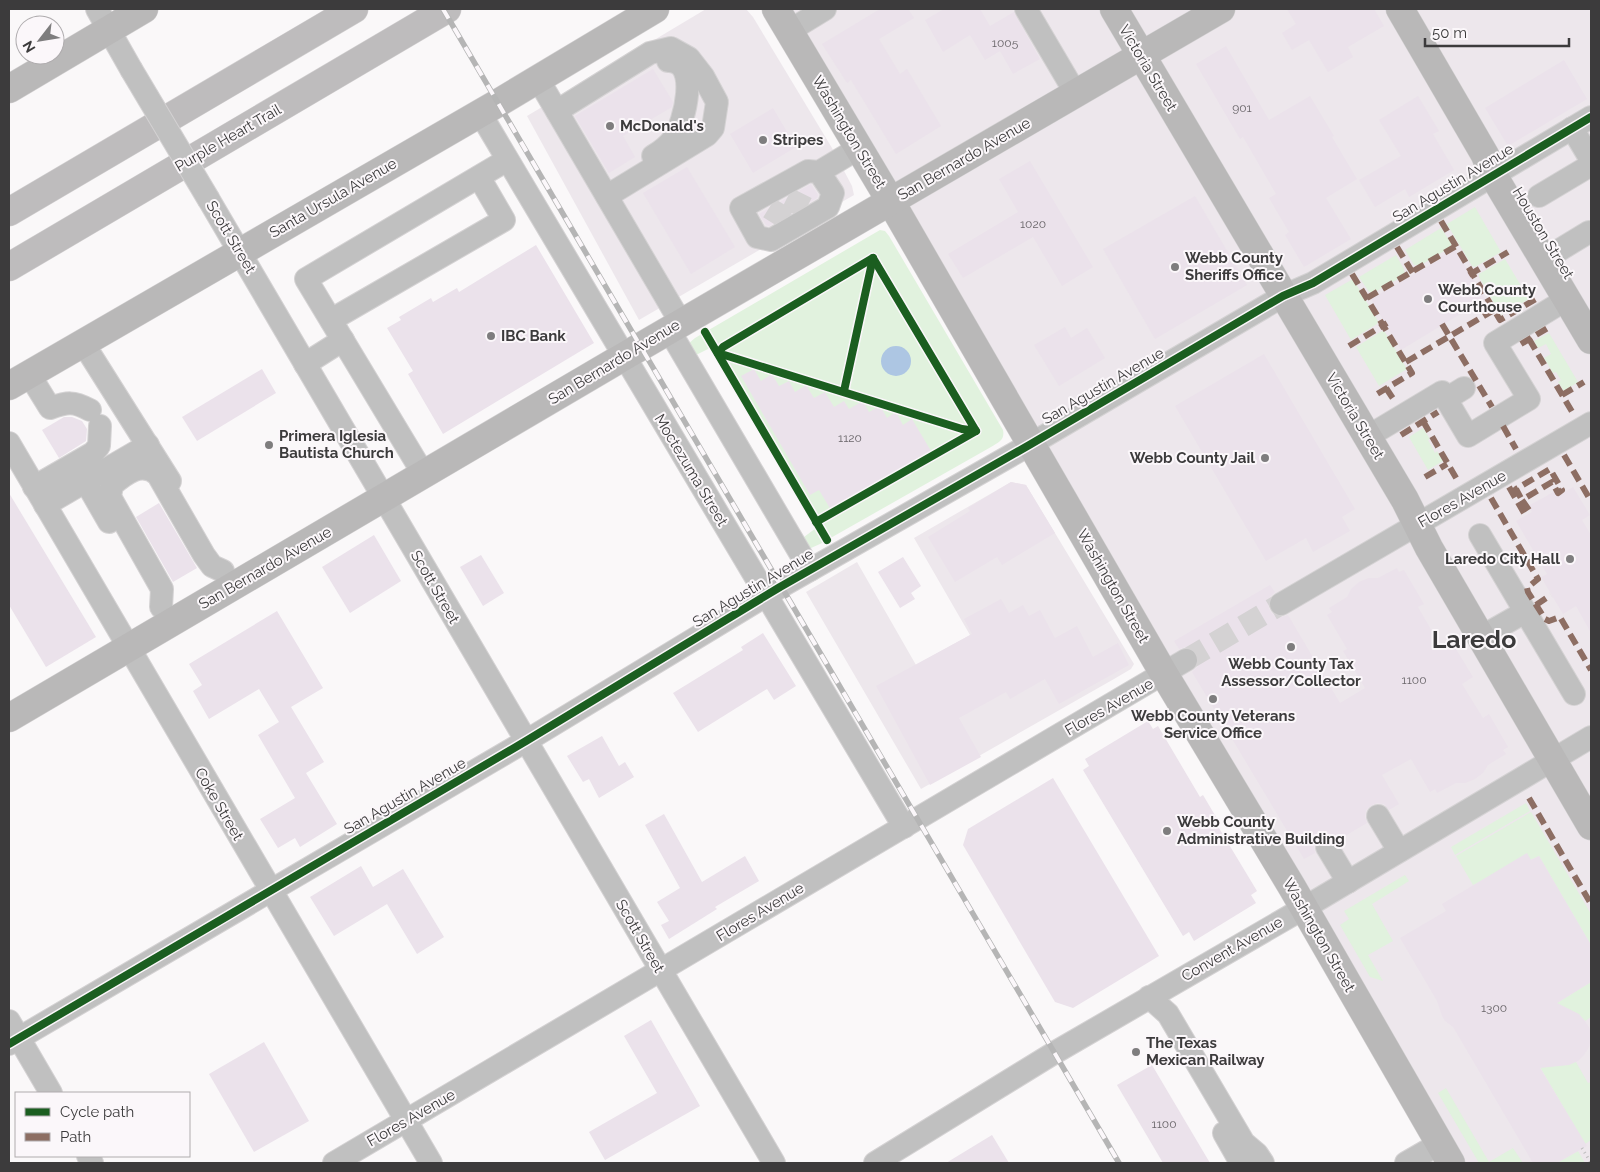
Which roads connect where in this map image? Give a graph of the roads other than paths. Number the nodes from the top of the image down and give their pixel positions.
1 (144, 9) edge
2 (354, 9) edge
3 (447, 9) edge
4 (825, 9) edge
5 (1026, 9) edge
6 (1114, 9) edge
7 (1221, 9) edge
8 (1400, 9) edge
9 (644, 16) edge
10 (104, 19) edge
11 (782, 20) edge
12 (650, 53) junction
13 (1141, 56) junction
14 (538, 79) junction
15 (9, 89) edge
16 (1076, 94) junction
17 (564, 107) junction
18 (480, 113) junction
19 (1591, 116) edge
20 (1572, 128) junction
21 (859, 148) junction
22 (507, 160) junction
23 (1591, 160) edge
24 (1591, 165) edge
25 (819, 172) junction
26 (1493, 175) junction
27 (479, 177) junction
28 (611, 194) junction
29 (1539, 196) dead end
30 (891, 202) junction
31 (9, 212) edge
32 (808, 215) junction
33 (842, 230) junction
34 (1591, 233) edge
35 (771, 240) junction
36 (240, 252) junction
37 (1543, 260) junction
38 (784, 263) junction
39 (9, 266) edge
40 (1283, 296) junction
41 (1567, 300) junction
42 (331, 320) junction
43 (675, 326) junction
44 (343, 340) junction
45 (1591, 340) edge
46 (83, 343) junction
47 (624, 357) junction
48 (305, 364) junction
49 (19, 380) edge
50 (1588, 433) edge
51 (1367, 438) junction
52 (9, 443) edge
53 (1031, 444) junction
54 (148, 445) junction
55 (424, 475) junction
56 (86, 482) junction
57 (39, 496) junction
58 (383, 499) junction
59 (1417, 524) junction
60 (1480, 535) dead end
61 (810, 570) junction
62 (228, 579) junction
63 (766, 596) junction
64 (1281, 604) tunnel mouth
65 (1525, 612) junction
66 (166, 616) junction
67 (1481, 637) junction
68 (128, 648) junction
69 (1175, 667) junction
70 (1574, 694) dead end
71 (9, 718) edge
72 (1591, 737) edge
73 (526, 741) junction
74 (1552, 760) junction
75 (1378, 816) dead end
76 (1591, 826) edge
77 (904, 827) junction
78 (1327, 847) dead end
79 (1399, 851) junction
80 (1348, 882) junction
81 (270, 891) junction
82 (1304, 908) junction
83 (661, 971) junction
84 (1149, 997) junction
85 (12, 1034) edge
86 (50, 1092) edge
87 (406, 1121) junction
88 (1445, 1154) edge
89 (1254, 1160) edge
90 (334, 1163) edge
91 (431, 1163) edge
92 (774, 1163) edge
93 (875, 1163) edge
94 (1406, 1163) edge

1 - 10 main road
2 - 31 highway
3 - 39 highway, Purple Heart Trail
4 - 11 street
5 - 16 street
6 - 13 main road, Victoria Street
7 - 13 main road, San Bernardo Avenue
8 - 26 main road, Houston Street
9 - 12 street
9 - 14 main road, Santa Ursula Avenue
10 - 15 main road
10 - 36 street, Scott Street, bridge
11 - 21 main road, Washington Street
12 - 17 street
12 - 28 street
13 - 16 main road, San Bernardo Avenue
13 - 40 main road, Victoria Street
14 - 17 street
14 - 18 main road, Santa Ursula Avenue
16 - 30 main road, San Bernardo Avenue
17 - 28 street
17 - 28 street
18 - 22 street, Moctezuma Street
18 - 36 main road, Santa Ursula Avenue
19 - 20 street, San Agustin Avenue
20 - 23 street
20 - 26 street, San Agustin Avenue
21 - 25 street
21 - 30 main road, Washington Street
22 - 27 street
22 - 47 street, Moctezuma Street
24 - 29 street
25 - 32 street
25 - 35 street
26 - 37 main road, Houston Street
26 - 40 street, San Agustin Avenue
27 - 42 street
27 - 42 street
28 - 43 street
30 - 33 main road, San Bernardo Avenue
30 - 53 main road, Washington Street
32 - 33 street
32 - 35 street
33 - 38 main road, San Bernardo Avenue
34 - 37 street
35 - 38 street
36 - 46 main road, Santa Ursula Avenue
36 - 48 street, Scott Street
37 - 41 main road, Houston Street
38 - 43 main road, San Bernardo Avenue
40 - 51 main road, Victoria Street
40 - 53 street, San Agustin Avenue
41 - 45 main road, Houston Street
41 - 51 street
42 - 44 street
43 - 47 main road, San Bernardo Avenue
43 - 61 street
44 - 48 street
44 - 55 street
46 - 49 main road, Santa Ursula Avenue
46 - 54 street
47 - 55 main road, San Bernardo Avenue
47 - 63 street, Moctezuma Street
48 - 58 street, Scott Street
49 - 57 street
50 - 59 street, Flores Avenue
51 - 59 main road, Victoria Street
52 - 57 street, Coke Street
53 - 61 street, San Agustin Avenue
53 - 69 main road, Washington Street
54 - 56 street
54 - 62 street
55 - 58 main road, San Bernardo Avenue
56 - 57 street
56 - 66 street
57 - 68 street, Coke Street
58 - 62 main road, San Bernardo Avenue
58 - 73 street, Scott Street
59 - 64 street, Flores Avenue
59 - 67 main road, Victoria Street
60 - 65 street
61 - 63 street, San Agustin Avenue
62 - 66 main road, San Bernardo Avenue
62 - 66 street
63 - 73 street, San Agustin Avenue
63 - 77 street, Moctezuma Street
65 - 67 street
65 - 70 street
66 - 68 main road, San Bernardo Avenue
67 - 74 main road, Victoria Street
68 - 71 main road, San Bernardo Avenue
68 - 81 street, Coke Street
69 - 77 street, Flores Avenue
69 - 82 main road, Washington Street
72 - 74 street, Convent Avenue
73 - 81 street, San Agustin Avenue
73 - 83 street, Scott Street
74 - 76 main road, Victoria Street
74 - 79 street, Convent Avenue
75 - 79 street
77 - 83 street, Flores Avenue
78 - 80 street
79 - 80 street, Convent Avenue
80 - 82 street, Convent Avenue
81 - 85 street, San Agustin Avenue
81 - 87 street, Coke Street
82 - 84 street, Convent Avenue
82 - 88 main road, Washington Street
83 - 87 street, Flores Avenue
83 - 92 street, Scott Street
84 - 89 street
84 - 89 street
84 - 93 street, Convent Avenue
85 - 86 street
87 - 90 street, Flores Avenue
87 - 91 street, Coke Street
88 - 94 street

